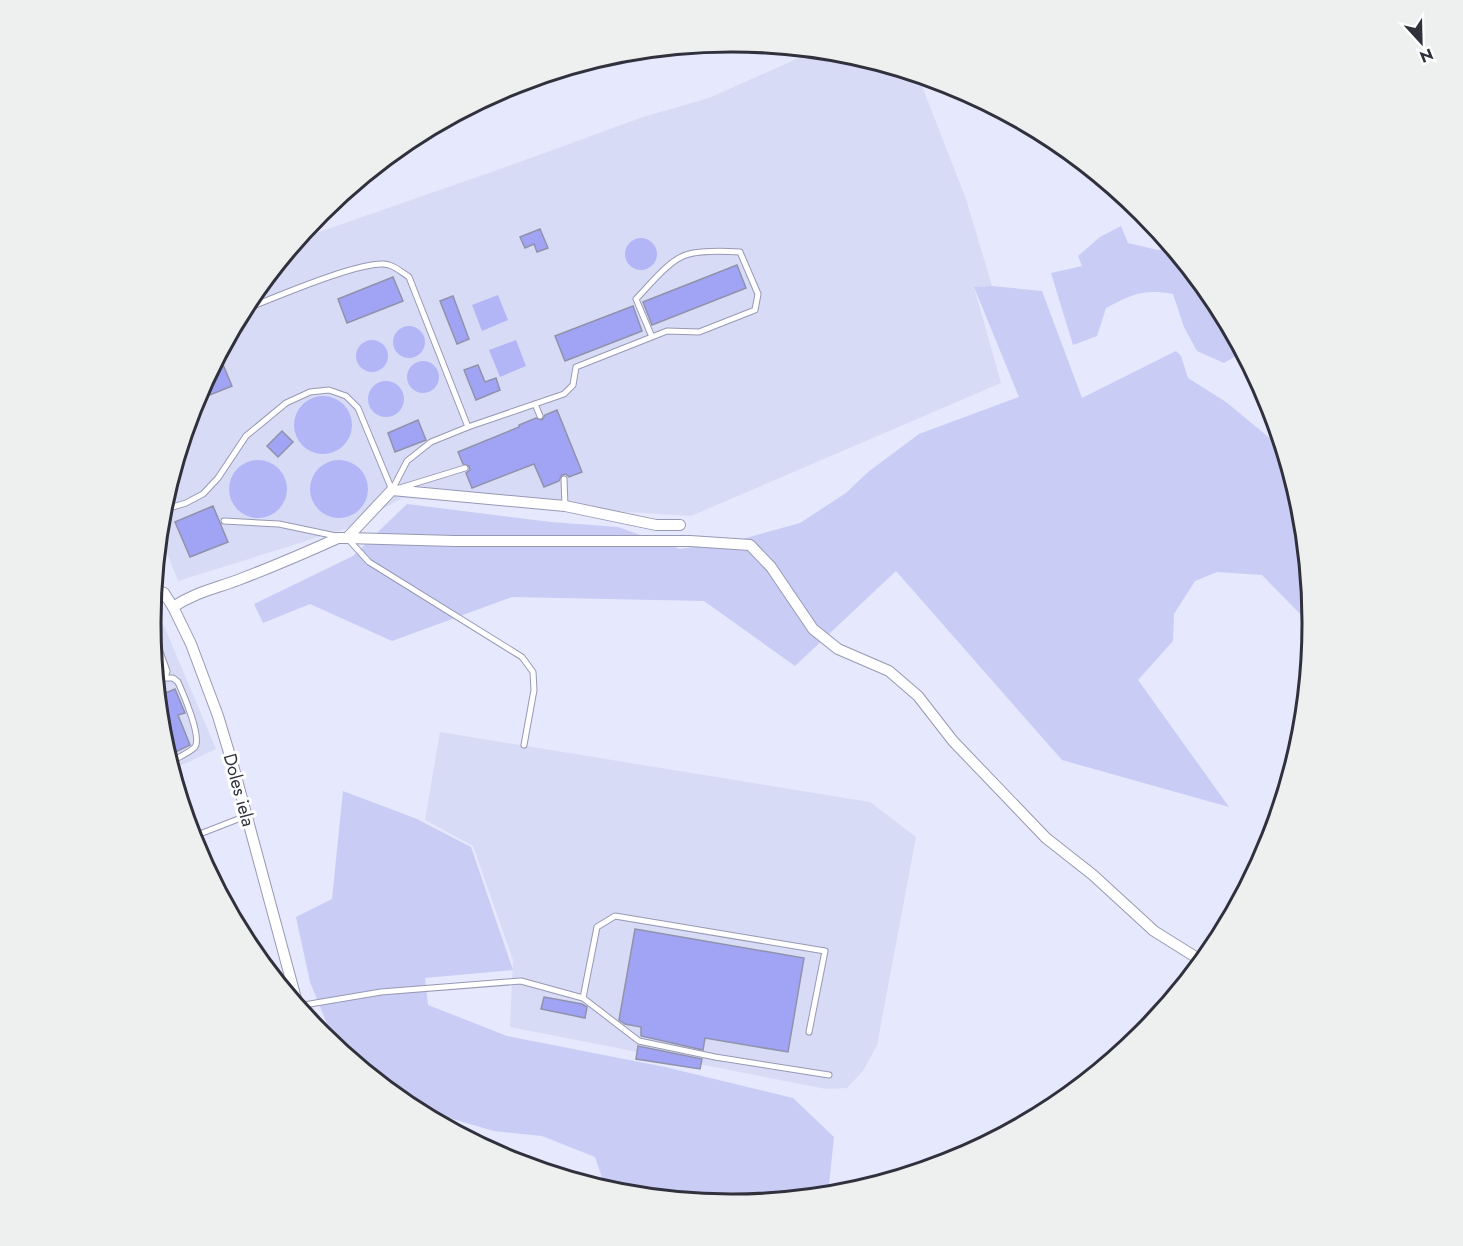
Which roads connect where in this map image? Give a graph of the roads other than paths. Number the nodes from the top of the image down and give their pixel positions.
1 (258, 304) edge
2 (652, 337) junction
3 (535, 404) junction
4 (540, 416) dead end
5 (468, 427) junction
6 (465, 468) dead end
7 (564, 480) dead end
8 (392, 490) junction
9 (565, 506) junction
10 (173, 507) edge
11 (224, 521) dead end
12 (680, 525) dead end
13 (347, 538) junction
14 (162, 592) edge
15 (173, 607) junction
16 (162, 655) edge
17 (165, 678) joint
18 (524, 745) dead end
19 (177, 758) edge
20 (246, 816) junction
21 (201, 833) edge
22 (1194, 956) edge
23 (293, 987) edge
24 (583, 998) junction
25 (308, 1004) edge
26 (809, 1032) dead end
27 (829, 1075) dead end

1 - 5 lane
2 - 2 lane
2 - 3 lane
3 - 4 lane
3 - 5 lane
5 - 8 lane
6 - 8 lane
7 - 9 lane
8 - 9 street
8 - 10 lane
8 - 13 street
9 - 12 street
11 - 13 lane
13 - 15 street
13 - 18 lane
13 - 22 street
14 - 15 street, Doles iela
15 - 20 street, Doles iela
16 - 17 lane
17 - 19 lane
20 - 21 lane
20 - 23 street, Doles iela
24 - 25 lane
24 - 26 lane
24 - 27 lane

